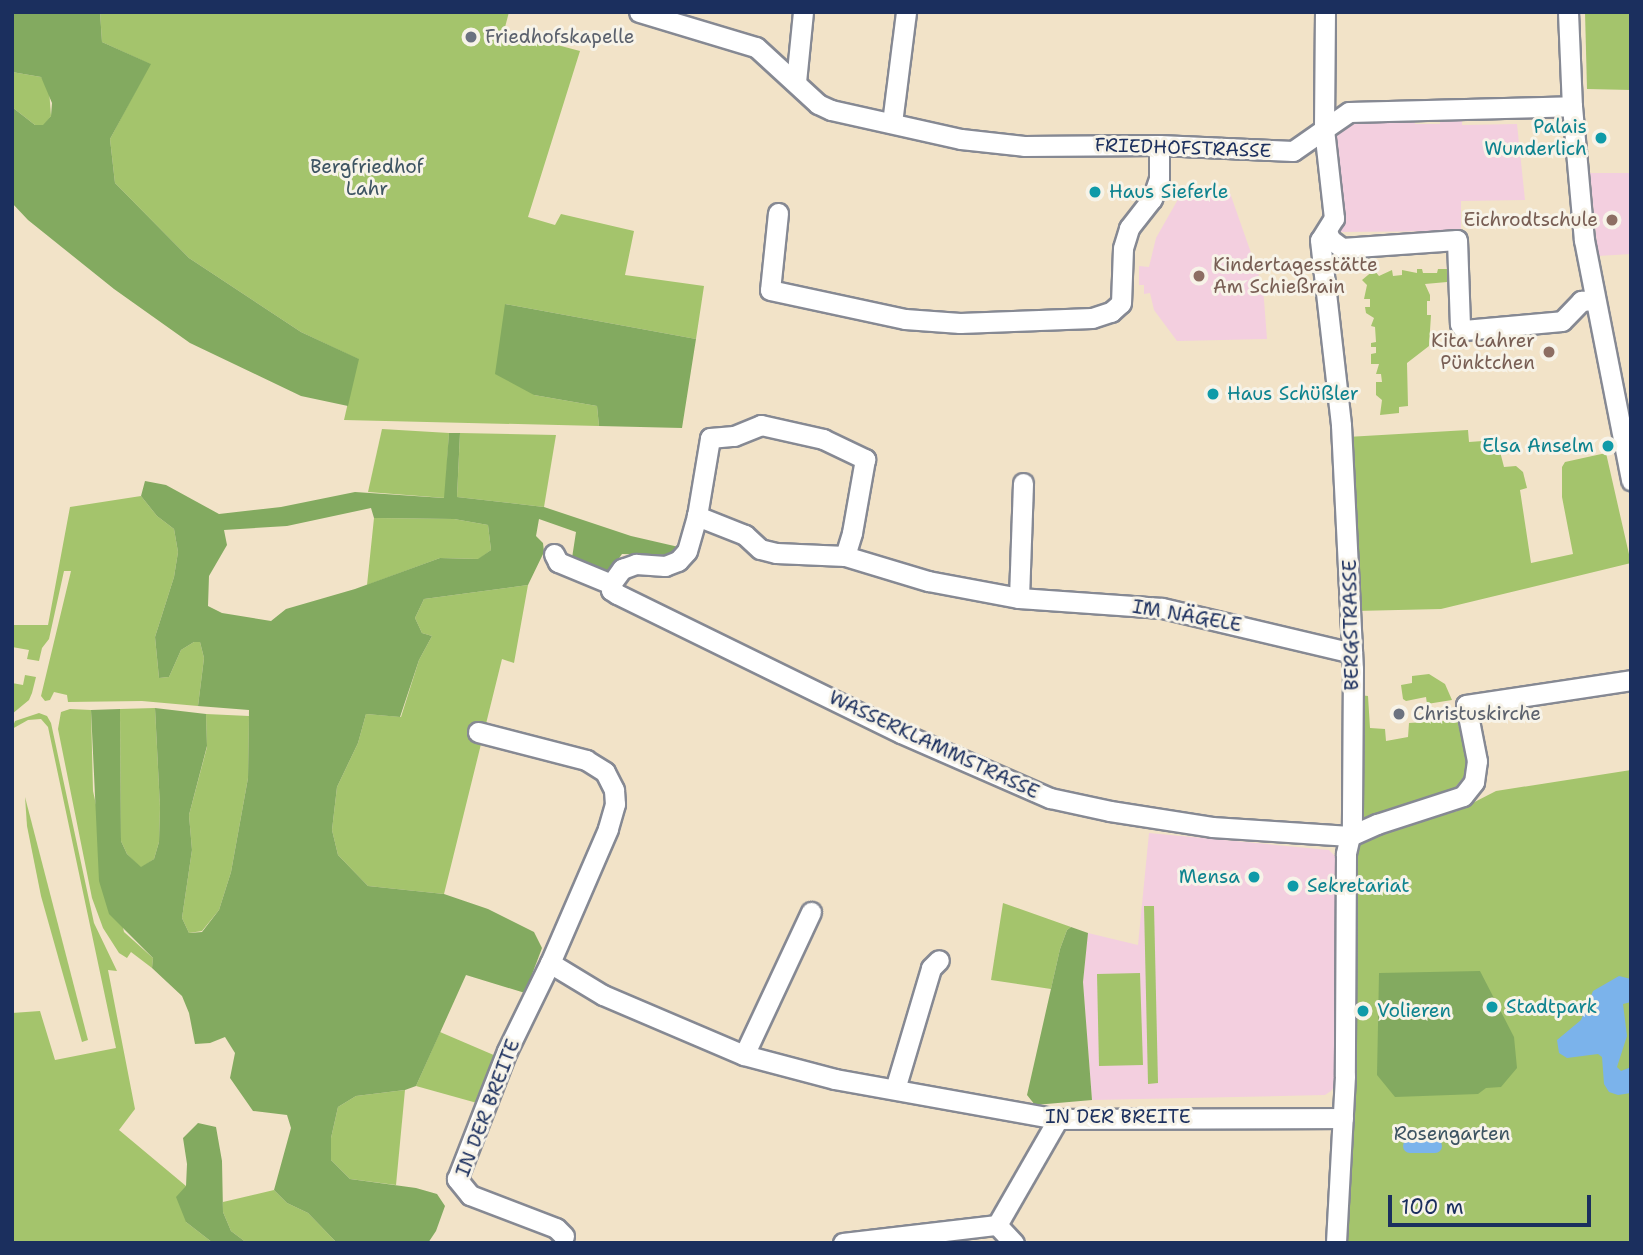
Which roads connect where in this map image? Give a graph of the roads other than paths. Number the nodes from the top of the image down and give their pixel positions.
1 (639, 12) edge
2 (803, 12) edge
3 (906, 12) edge
4 (1325, 12) edge
5 (1568, 12) edge
6 (686, 18) edge
7 (796, 82) junction
8 (1572, 106) junction
9 (892, 123) junction
10 (1324, 129) junction
11 (1159, 145) junction
12 (778, 213) dead end
13 (1327, 231) junction
14 (1593, 300) junction
15 (1631, 480) edge
16 (1023, 482) dead end
17 (697, 516) junction
18 (554, 554) dead end
19 (845, 556) junction
20 (611, 583) junction
21 (1019, 598) junction
22 (1352, 653) junction
23 (1631, 680) edge
24 (478, 732) dead end
25 (1350, 836) junction
26 (811, 912) dead end
27 (939, 960) dead end
28 (550, 963) junction
29 (744, 1055) junction
30 (895, 1089) junction
31 (1343, 1118) junction
32 (1058, 1119) junction
33 (997, 1225) junction
34 (564, 1236) dead end
35 (843, 1243) edge
36 (1014, 1243) edge
37 (1336, 1243) edge

1 - 6 street, FRIEDHOFSTRASSE
2 - 7 street
3 - 9 street
4 - 10 street, BERGSTRASSE
5 - 8 street
6 - 7 street, FRIEDHOFSTRASSE
7 - 9 street, FRIEDHOFSTRASSE
8 - 10 street, FRIEDHOFSTRASSE
8 - 14 street
9 - 11 street, FRIEDHOFSTRASSE
10 - 11 street, FRIEDHOFSTRASSE
10 - 13 street, BERGSTRASSE
11 - 12 street
13 - 14 street
13 - 22 street, BERGSTRASSE
14 - 15 street
16 - 21 street
17 - 19 street, IM NÄGELE
17 - 19 street
17 - 20 street
18 - 20 street, WASSERKLAMMSTRASSE
19 - 21 street, IM NÄGELE
20 - 25 street, WASSERKLAMMSTRASSE
21 - 22 street, IM NÄGELE
22 - 25 street, BERGSTRASSE
23 - 25 street
24 - 28 street, IN DER BREITE
25 - 31 street, BERGSTRASSE
26 - 29 street
27 - 30 street
28 - 29 street, IN DER BREITE
28 - 34 street, IN DER BREITE
29 - 30 street, IN DER BREITE
30 - 32 street, IN DER BREITE
31 - 32 street, IN DER BREITE
31 - 37 street, BERGSTRASSE
32 - 33 street
33 - 35 street
33 - 36 street

